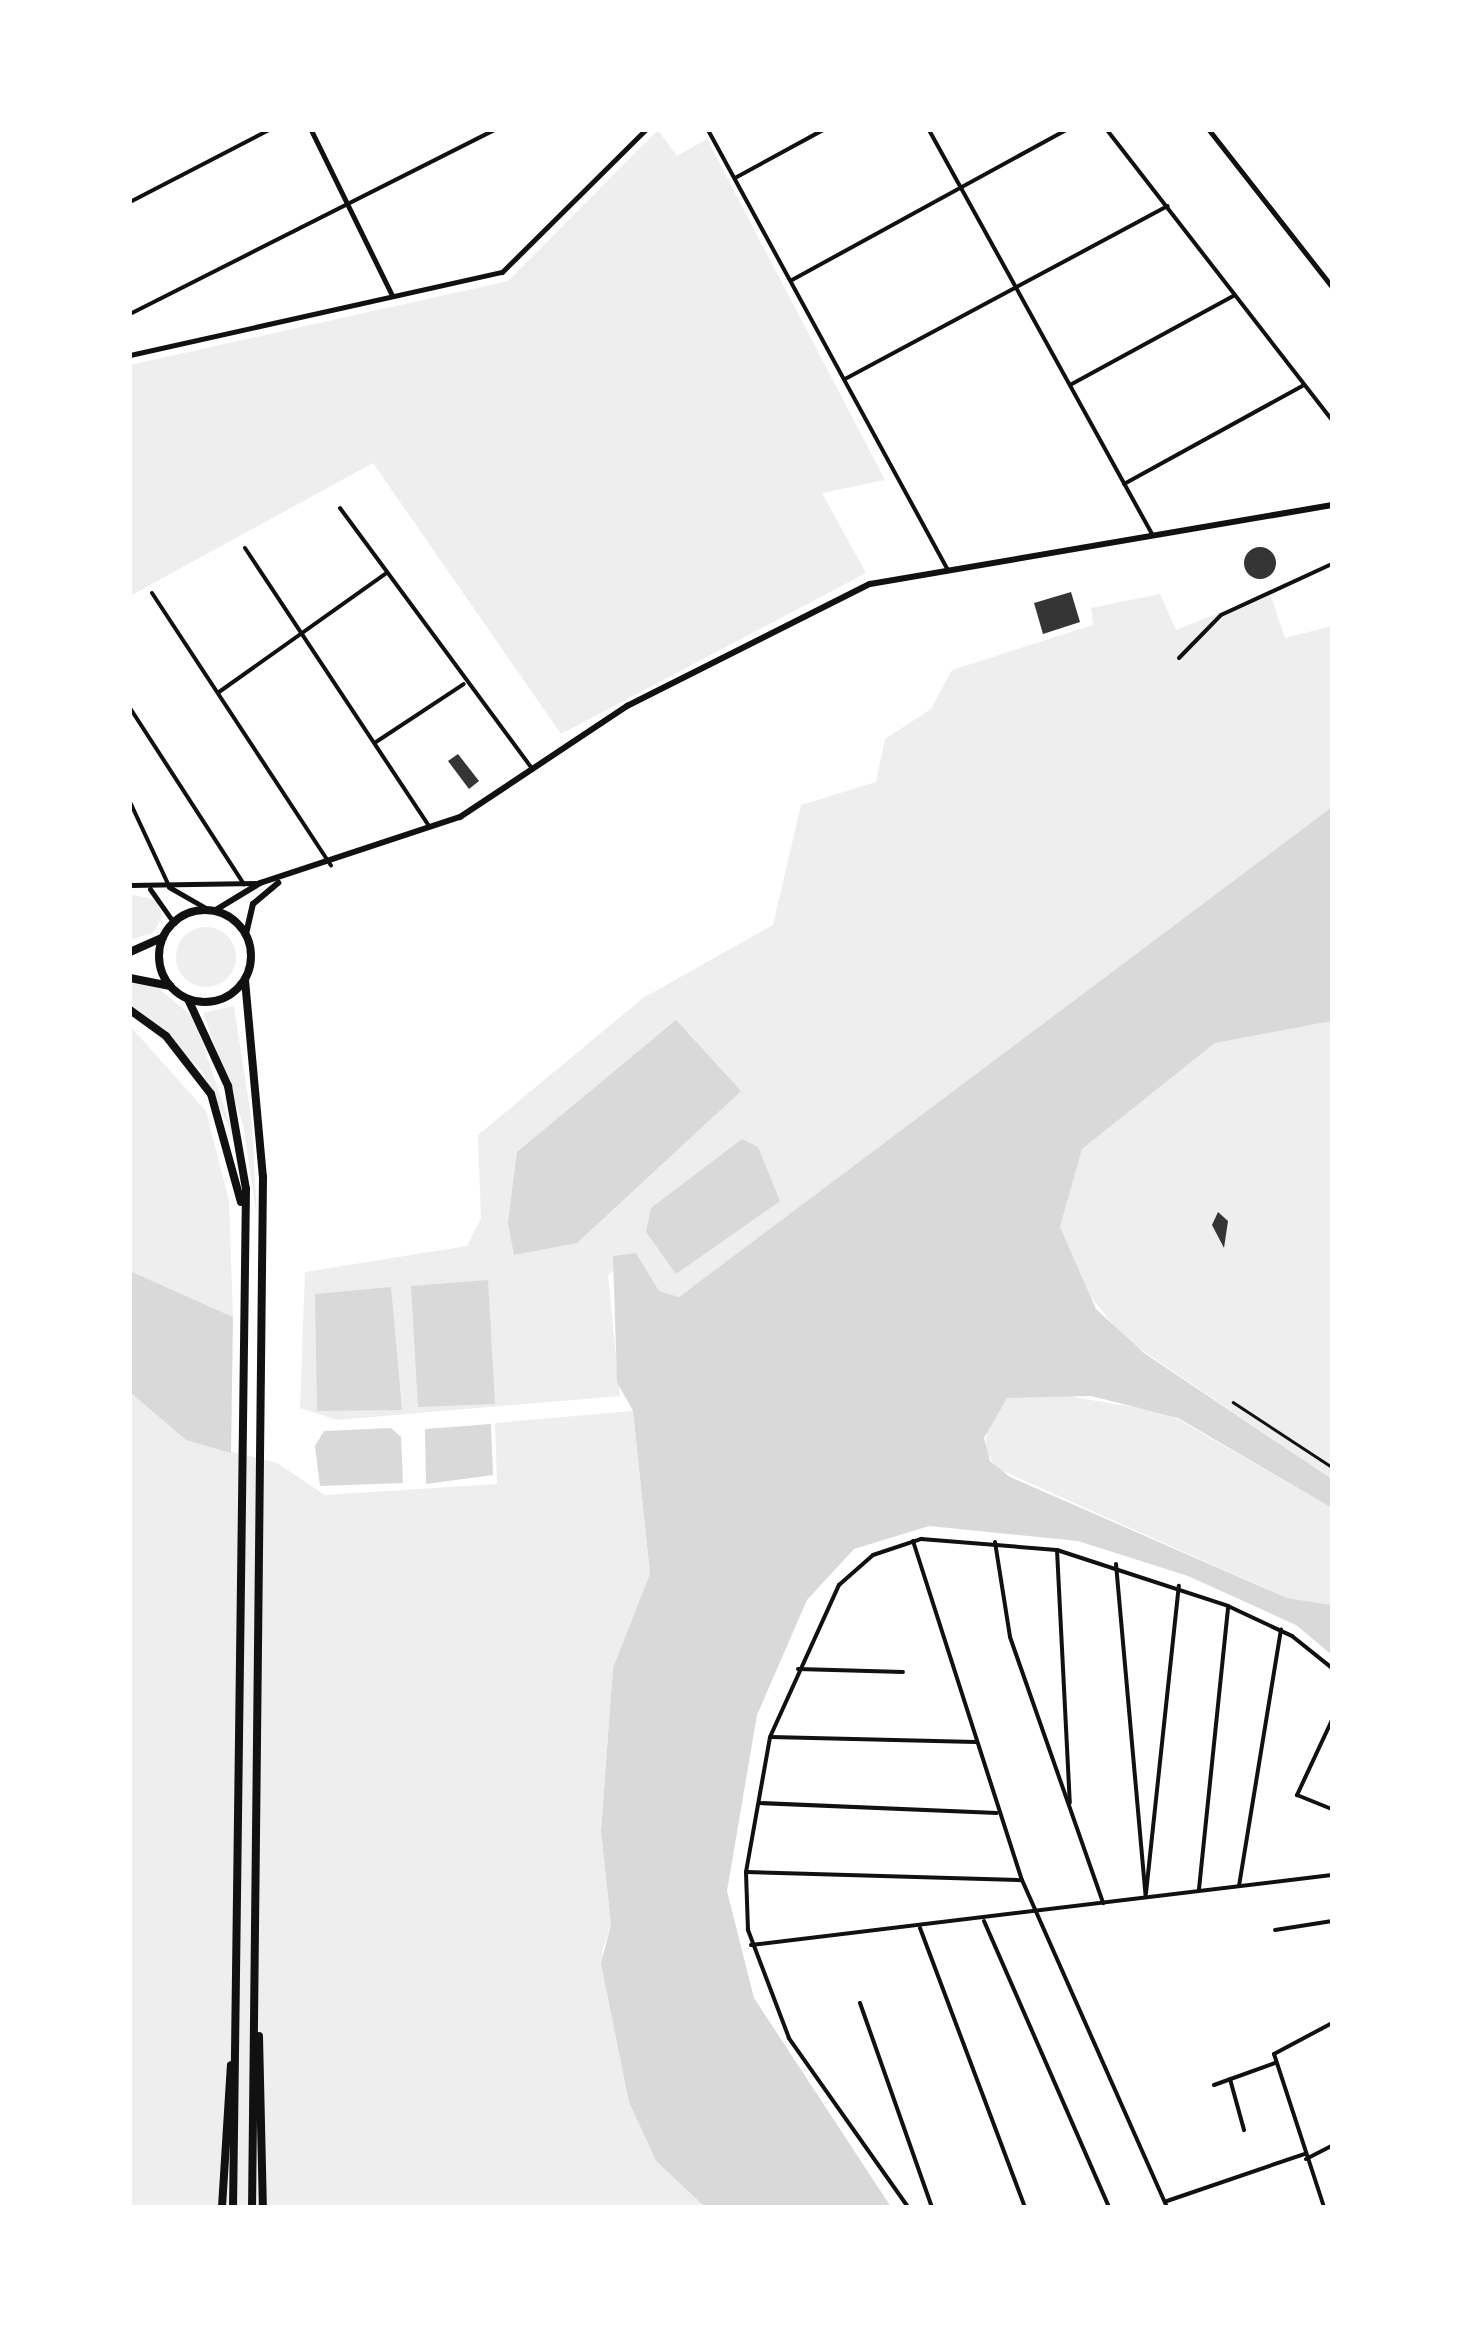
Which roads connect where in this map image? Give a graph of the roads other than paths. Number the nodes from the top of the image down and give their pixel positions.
1 (269, 130) edge
2 (311, 130) edge
3 (495, 130) edge
4 (645, 130) edge
5 (708, 130) edge
6 (824, 130) edge
7 (929, 130) edge
8 (1066, 130) edge
9 (1107, 130) edge
10 (1209, 130) edge
11 (735, 178) junction
12 (960, 187) junction
13 (130, 202) edge
14 (347, 204) junction
15 (1167, 206) junction
16 (792, 280) junction
17 (1016, 287) junction
18 (1332, 287) edge
19 (1235, 294) junction
20 (392, 295) junction
21 (130, 314) edge
22 (130, 355) edge
23 (845, 380) junction
24 (1070, 385) junction
25 (1304, 385) junction
26 (1332, 420) edge
27 (1124, 484) junction
28 (1332, 505) edge
29 (340, 508) dead end
30 (1153, 536) junction
31 (245, 548) dead end
32 (1332, 564) edge
33 (946, 570) junction
34 (384, 574) junction
35 (152, 594) dead end
36 (301, 633) junction
37 (1179, 658) dead end
38 (465, 684) junction
39 (219, 692) junction
40 (130, 708) edge
41 (376, 742) junction
42 (534, 770) junction
43 (130, 802) edge
44 (431, 829) junction
45 (332, 864) junction
46 (283, 880) junction
47 (260, 882) junction
48 (244, 884) junction
49 (130, 885) edge
50 (142, 886) junction
51 (169, 887) junction
52 (211, 910) junction
53 (174, 922) junction
54 (246, 934) junction
55 (164, 937) junction
56 (130, 952) edge
57 (130, 978) edge
58 (245, 980) junction
59 (170, 986) junction
60 (188, 999) junction
61 (130, 1010) edge
62 (246, 1235) junction
63 (913, 1541) junction
64 (995, 1542) junction
65 (1057, 1550) junction
66 (1116, 1564) junction
67 (1179, 1586) junction
68 (1228, 1606) junction
69 (1281, 1630) junction
70 (797, 1668) junction
71 (1332, 1668) edge
72 (903, 1672) dead end
73 (1332, 1720) edge
74 (770, 1737) junction
75 (976, 1742) junction
76 (759, 1803) junction
77 (1070, 1803) junction
78 (1332, 1810) edge
79 (997, 1813) junction
80 (746, 1872) junction
81 (1332, 1875) edge
82 (1022, 1880) junction
83 (1238, 1886) junction
84 (1198, 1891) junction
85 (1146, 1897) junction
86 (1103, 1903) junction
87 (1034, 1913) junction
88 (984, 1921) junction
89 (1332, 1922) edge
90 (920, 1928) junction
91 (1275, 1930) dead end
92 (751, 1945) junction
93 (255, 2002) junction
94 (860, 2003) dead end
95 (1332, 2022) edge
96 (236, 2030) junction
97 (1275, 2063) junction
98 (1230, 2079) junction
99 (1214, 2085) dead end
100 (1244, 2130) dead end
101 (1332, 2146) edge
102 (1305, 2156) junction
103 (1166, 2204) edge
104 (222, 2207) edge
105 (233, 2207) edge
106 (252, 2207) edge
107 (263, 2207) edge
108 (908, 2207) edge
109 (932, 2207) edge
110 (1025, 2207) edge
111 (1109, 2207) edge
112 (1324, 2207) edge

1 - 13 street
2 - 14 street
3 - 14 street
4 - 20 street
5 - 11 street
6 - 11 street
7 - 12 street
8 - 12 street
9 - 15 street
10 - 18 street
11 - 16 street
12 - 16 street
12 - 17 street
14 - 20 street
14 - 21 street
15 - 17 street
15 - 19 street
16 - 23 street
17 - 23 street
17 - 24 street
19 - 24 street
19 - 25 street
20 - 22 street
23 - 33 street
24 - 27 street
25 - 26 street
25 - 27 street
27 - 30 street
28 - 30 main road
29 - 34 street
30 - 33 main road
31 - 36 street
32 - 37 street
33 - 42 main road
34 - 36 street
34 - 38 street
35 - 39 street
36 - 39 street
36 - 41 street
38 - 41 street
38 - 42 street
39 - 45 street
40 - 48 street
41 - 44 street
42 - 44 main road
43 - 51 street
44 - 45 main road
45 - 46 main road
46 - 47 main road
46 - 54 main road
47 - 48 street
47 - 52 main road
48 - 51 street
49 - 50 street
50 - 51 street
50 - 53 street
51 - 52 street
52 - 53 highway
52 - 54 highway
53 - 55 highway
54 - 58 highway
55 - 56 highway
55 - 59 highway
57 - 59 highway
58 - 60 highway
58 - 93 highway
59 - 60 highway
60 - 62 highway
61 - 62 highway
62 - 96 highway
63 - 64 street
63 - 70 street
63 - 75 street
64 - 65 street
64 - 77 street
65 - 66 street
65 - 77 street
66 - 67 street
66 - 85 street
67 - 68 street
67 - 85 street
68 - 69 street
68 - 84 street
69 - 71 street
69 - 83 street
70 - 72 street
70 - 74 street
73 - 78 street
74 - 75 street
74 - 76 street
75 - 79 street
76 - 79 street
76 - 80 street
77 - 86 street
79 - 82 street
80 - 82 street
80 - 92 street
81 - 83 street
82 - 87 street
83 - 84 street
84 - 85 street
85 - 86 street
86 - 87 street
87 - 88 street
87 - 103 street
88 - 90 street
88 - 111 street
89 - 91 street
90 - 92 street
90 - 110 street
92 - 108 street
93 - 106 highway
93 - 107 highway
94 - 109 street
95 - 97 street
96 - 104 highway
96 - 105 highway
97 - 98 street
97 - 102 street
98 - 99 street
98 - 100 street
101 - 102 street
102 - 103 street
102 - 112 street

